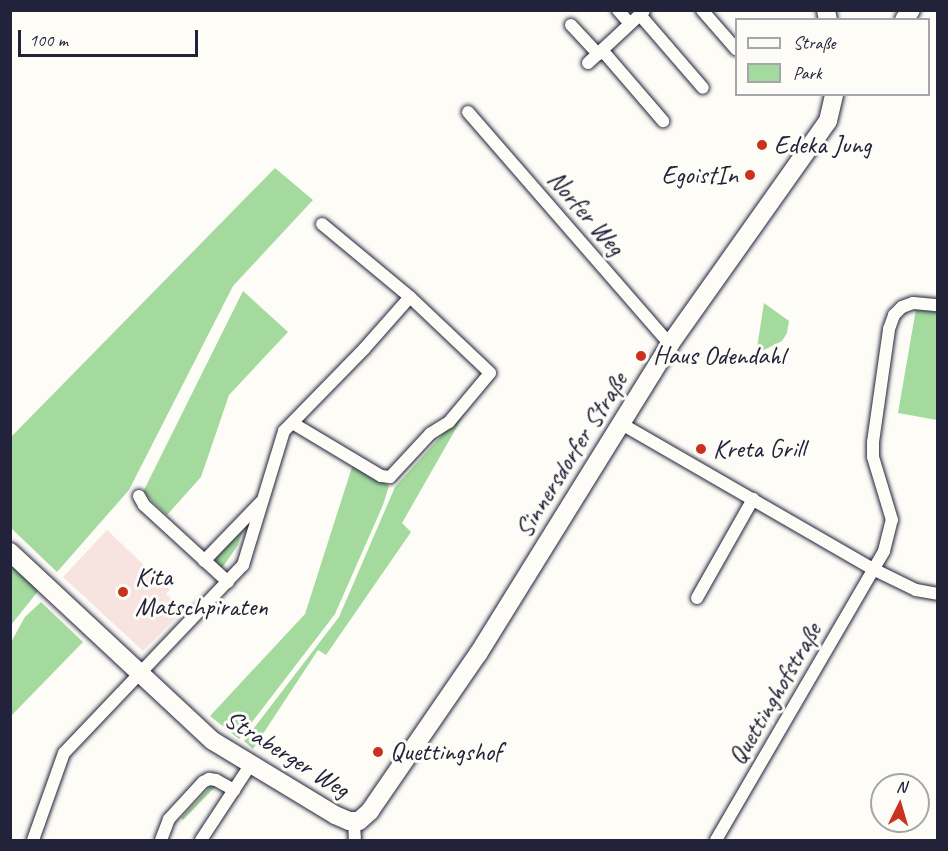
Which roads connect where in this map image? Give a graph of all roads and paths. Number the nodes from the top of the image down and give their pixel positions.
1 (618, 10) edge
2 (720, 10) edge
3 (642, 13) edge
4 (706, 15) edge
5 (630, 24) junction
6 (572, 25) dead end
7 (735, 48) edge
8 (600, 52) junction
9 (588, 63) dead end
10 (703, 88) dead end
11 (834, 96) edge
12 (468, 112) dead end
13 (663, 121) dead end
14 (322, 224) dead end
15 (410, 297) junction
16 (938, 305) edge
17 (670, 344) junction
18 (620, 423) junction
19 (294, 424) junction
20 (139, 496) dead end
21 (753, 499) junction
22 (261, 502) junction
23 (10, 552) edge
24 (204, 561) junction
25 (873, 569) junction
26 (228, 582) junction
27 (938, 594) edge
28 (697, 598) dead end
29 (141, 671) junction
30 (250, 764) junction
31 (234, 790) junction
32 (354, 822) junction
33 (33, 840) edge
34 (161, 840) edge
35 (201, 840) edge
36 (355, 840) edge
37 (716, 840) edge

1 - 5 street
2 - 4 street
3 - 5 street
3 - 10 street
4 - 7 street
5 - 8 street
6 - 8 street
8 - 9 street
8 - 13 street
11 - 17 street, Sinnersdorfer Straße
12 - 17 street, Norfer Weg
14 - 15 street
15 - 19 street
15 - 19 street
16 - 25 street, Quettinghofstraße
17 - 18 street, Sinnersdorfer Straße
18 - 21 street
18 - 32 street, Sinnersdorfer Straße
19 - 22 street
20 - 24 street
21 - 25 street
21 - 28 street
22 - 24 street
22 - 26 street
23 - 29 street, Straberger Weg
24 - 26 street
25 - 27 street
25 - 37 street, Quettinghofstraße
26 - 29 street
29 - 30 street, Straberger Weg
29 - 33 street
30 - 31 street
30 - 32 street, Straberger Weg
31 - 34 street
31 - 35 street
32 - 36 street

